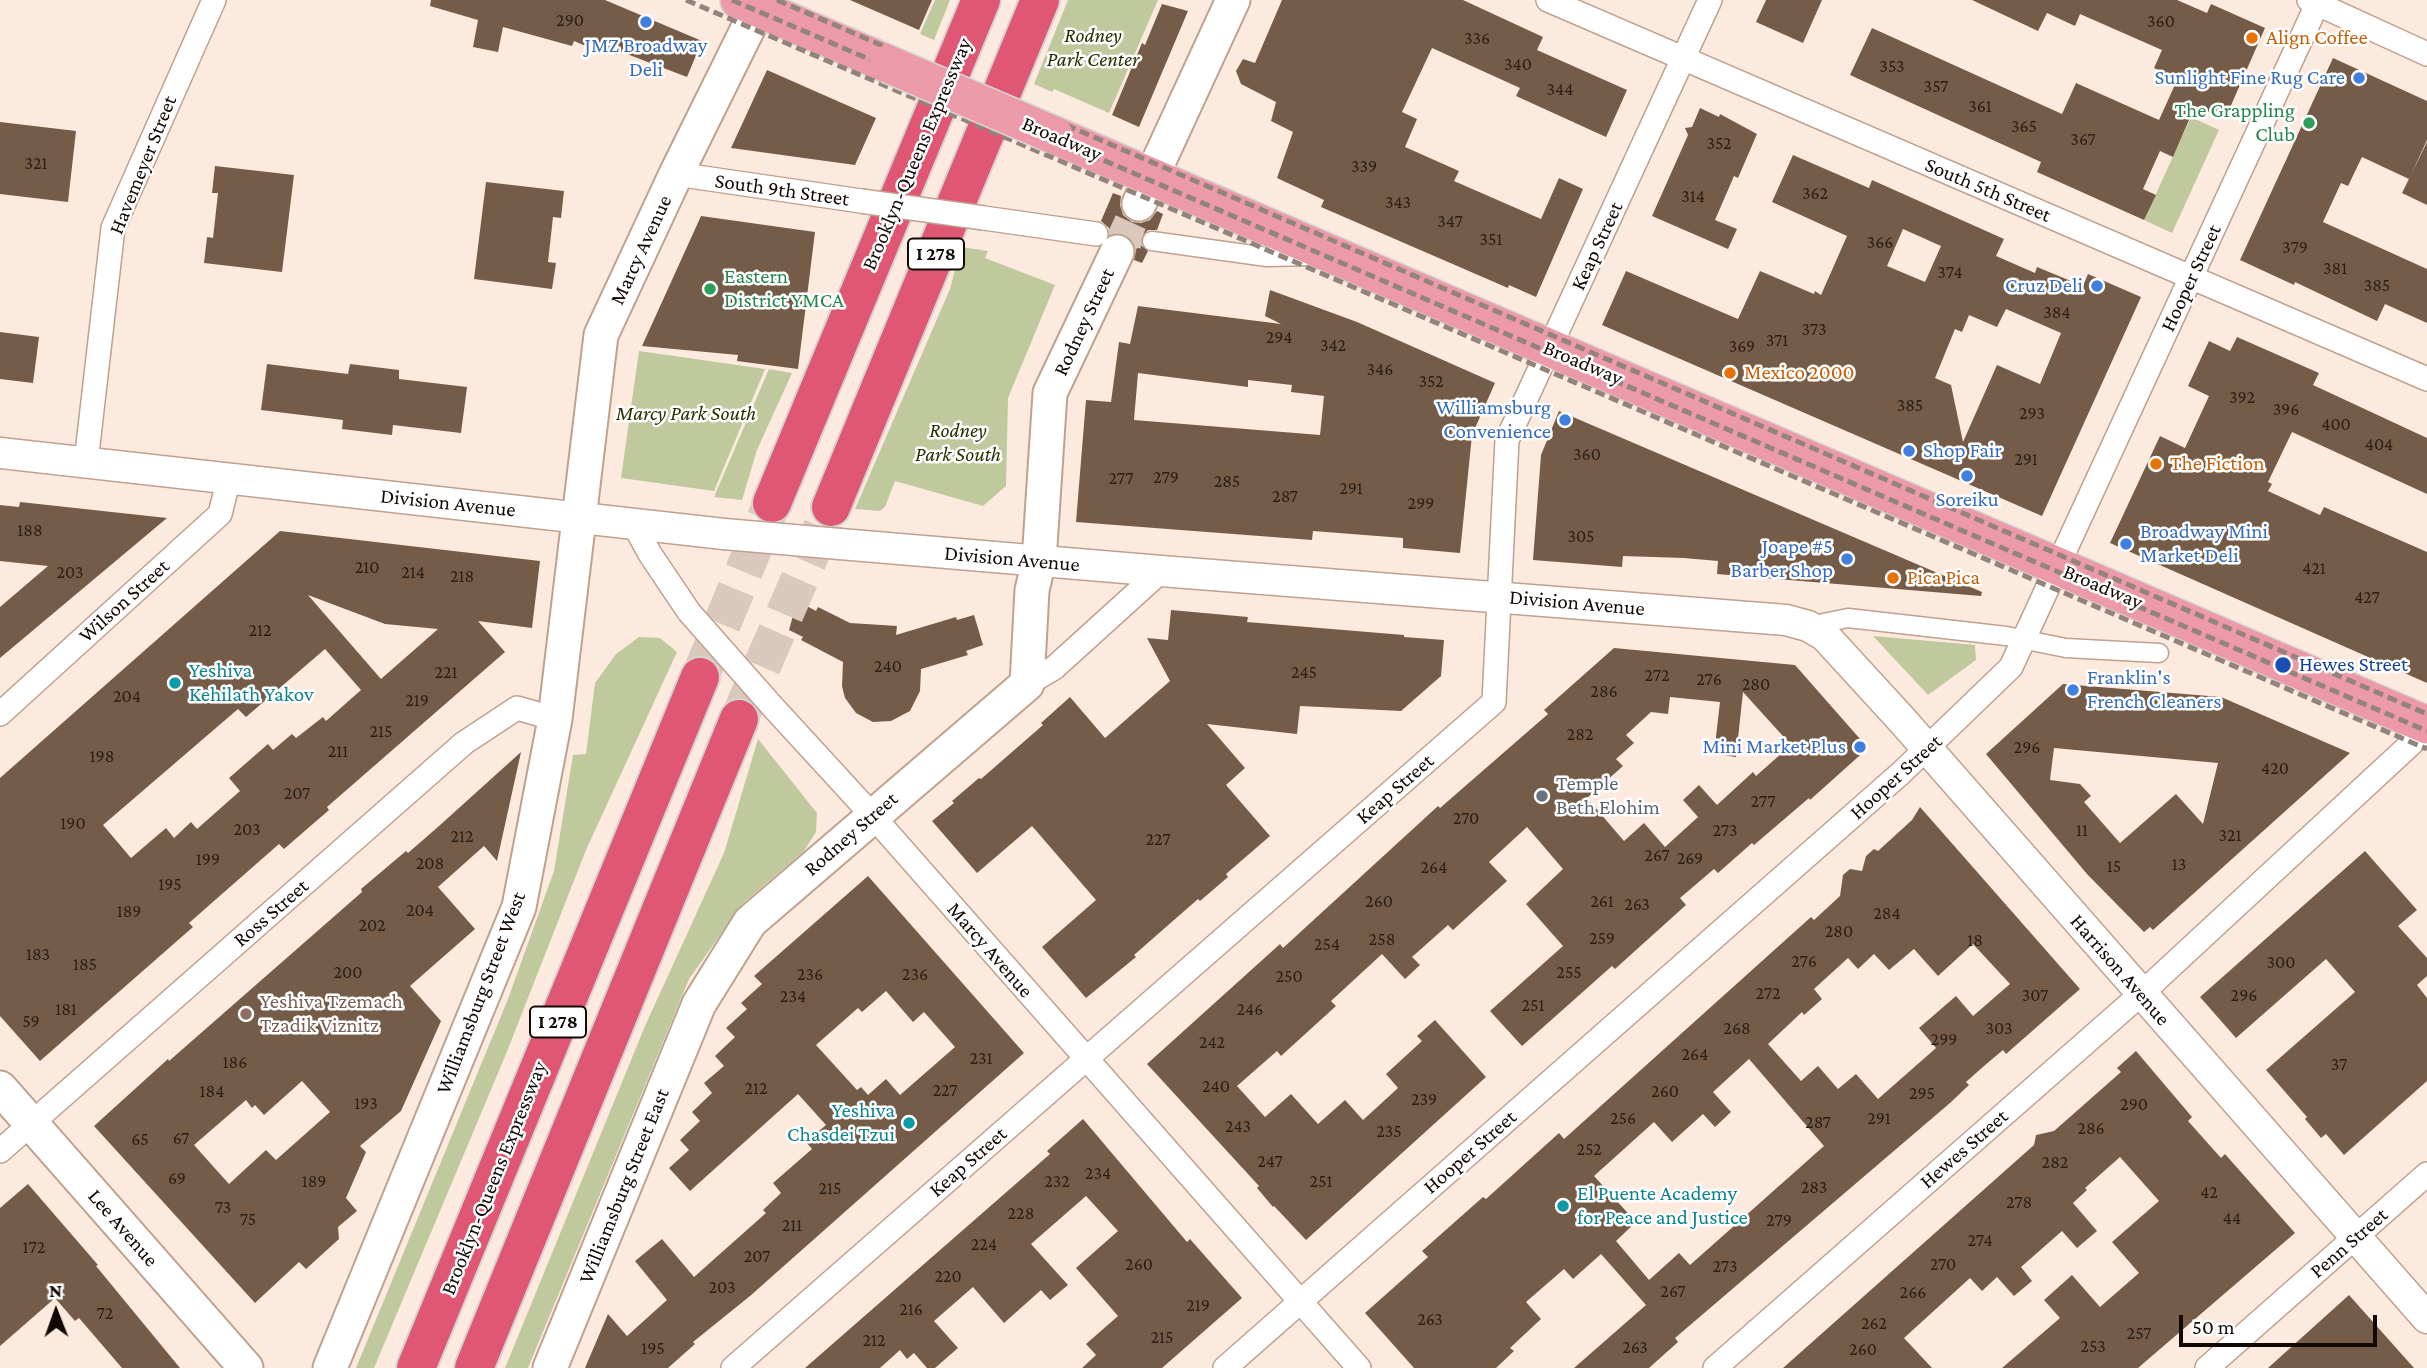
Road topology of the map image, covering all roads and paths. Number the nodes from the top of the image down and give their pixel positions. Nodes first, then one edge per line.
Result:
1 (214, 0) edge
2 (981, 0) edge
3 (1041, 0) edge
4 (1233, 0) edge
5 (1548, 0) edge
6 (1710, 0) edge
7 (2315, 1) edge
8 (753, 3) edge
9 (2427, 54) edge
10 (1684, 58) junction
11 (676, 174) junction
12 (1144, 190) junction
13 (1152, 241) tunnel mouth
14 (1106, 243) joint
15 (1332, 256) junction
16 (2191, 278) junction
17 (1549, 349) junction
18 (2427, 379) edge
19 (0, 453) edge
20 (86, 462) junction
21 (229, 478) junction
22 (772, 503) tunnel mouth
23 (831, 507) tunnel mouth
24 (581, 518) junction
25 (633, 523) junction
26 (1039, 561) junction
27 (2058, 568) junction
28 (1161, 572) junction
29 (1500, 597) junction
30 (1808, 626) junction
31 (2024, 641) junction
32 (2159, 653) dead end
33 (700, 677) tunnel mouth
34 (1027, 684) junction
35 (756, 713) junction
36 (0, 714) edge
37 (555, 719) junction
38 (2427, 727) edge
39 (1927, 750) junction
40 (872, 815) junction
41 (2141, 994) junction
42 (699, 1004) joint
43 (1086, 1059) junction
44 (0, 1088) edge
45 (31, 1123) junction
46 (0, 1151) edge
47 (2427, 1174) edge
48 (2355, 1237) junction
49 (1300, 1302) junction
50 (2427, 1318) edge
51 (245, 1368) edge
52 (330, 1368) edge
53 (416, 1368) edge
54 (474, 1368) edge
55 (550, 1368) edge
56 (733, 1368) edge
57 (1225, 1368) edge
58 (1359, 1368) edge
59 (1716, 1368) edge
60 (2207, 1368) edge

1 - 20 street, Havemeyer Street
2 - 22 highway, Brooklyn-Queens Expressway / I 278
3 - 23 highway, I 278
4 - 12 main road
5 - 10 street, South 5th Street
6 - 10 street, Keap Street
7 - 9 street
7 - 16 street, Hooper Street
8 - 11 main road, Marcy Avenue
8 - 12 main road, Broadway, bridge
10 - 16 street, South 5th Street
10 - 17 street, Keap Street
11 - 14 street, South 9th Street, bridge
11 - 24 main road, Marcy Avenue
12 - 15 main road, Broadway
13 - 15 street
14 - 26 main road, Rodney Street
15 - 17 main road, Broadway
16 - 18 street, South 5th Street
16 - 27 street, Hooper Street
17 - 27 main road, Broadway
17 - 29 street, Keap Street
19 - 20 street, Division Avenue
20 - 21 street, Division Avenue
21 - 24 street, Division Avenue
21 - 36 street, Wilson Street
24 - 25 street, Division Avenue
24 - 37 main road, Williamsburg Street West
25 - 26 street, Division Avenue, bridge
25 - 35 street, Marcy Avenue, bridge
26 - 28 street, Division Avenue
26 - 34 main road, Rodney Street
27 - 31 street, Hooper Street
27 - 38 main road, Broadway
28 - 29 street, Division Avenue
28 - 34 street, Rodney Street
29 - 30 street, Division Avenue
29 - 43 street, Keap Street
30 - 31 street, Division Avenue
30 - 39 street, Harrison Avenue
31 - 32 street
31 - 39 street, Hooper Street
33 - 53 highway, Brooklyn-Queens Expressway / I 278
34 - 40 main road, Rodney Street
35 - 40 street, Marcy Avenue
35 - 54 highway, I 278
37 - 45 street, Ross Street
37 - 52 main road, Williamsburg Street West
38 - 41 street, Hewes Street
39 - 41 street, Harrison Avenue
39 - 49 street, Hooper Street
40 - 42 main road, Rodney Street
40 - 43 street, Marcy Avenue
41 - 48 street, Harrison Avenue
41 - 59 street, Hewes Street
42 - 55 main road, Williamsburg Street East
43 - 49 street, Marcy Avenue
43 - 56 street, Keap Street
44 - 45 main road, Lee Avenue
45 - 46 street, Ross Street
45 - 51 main road, Lee Avenue
47 - 48 street, Penn Street
48 - 50 street, Harrison Avenue
48 - 60 street, Penn Street
49 - 57 street, Hooper Street
49 - 58 street, Marcy Avenue

